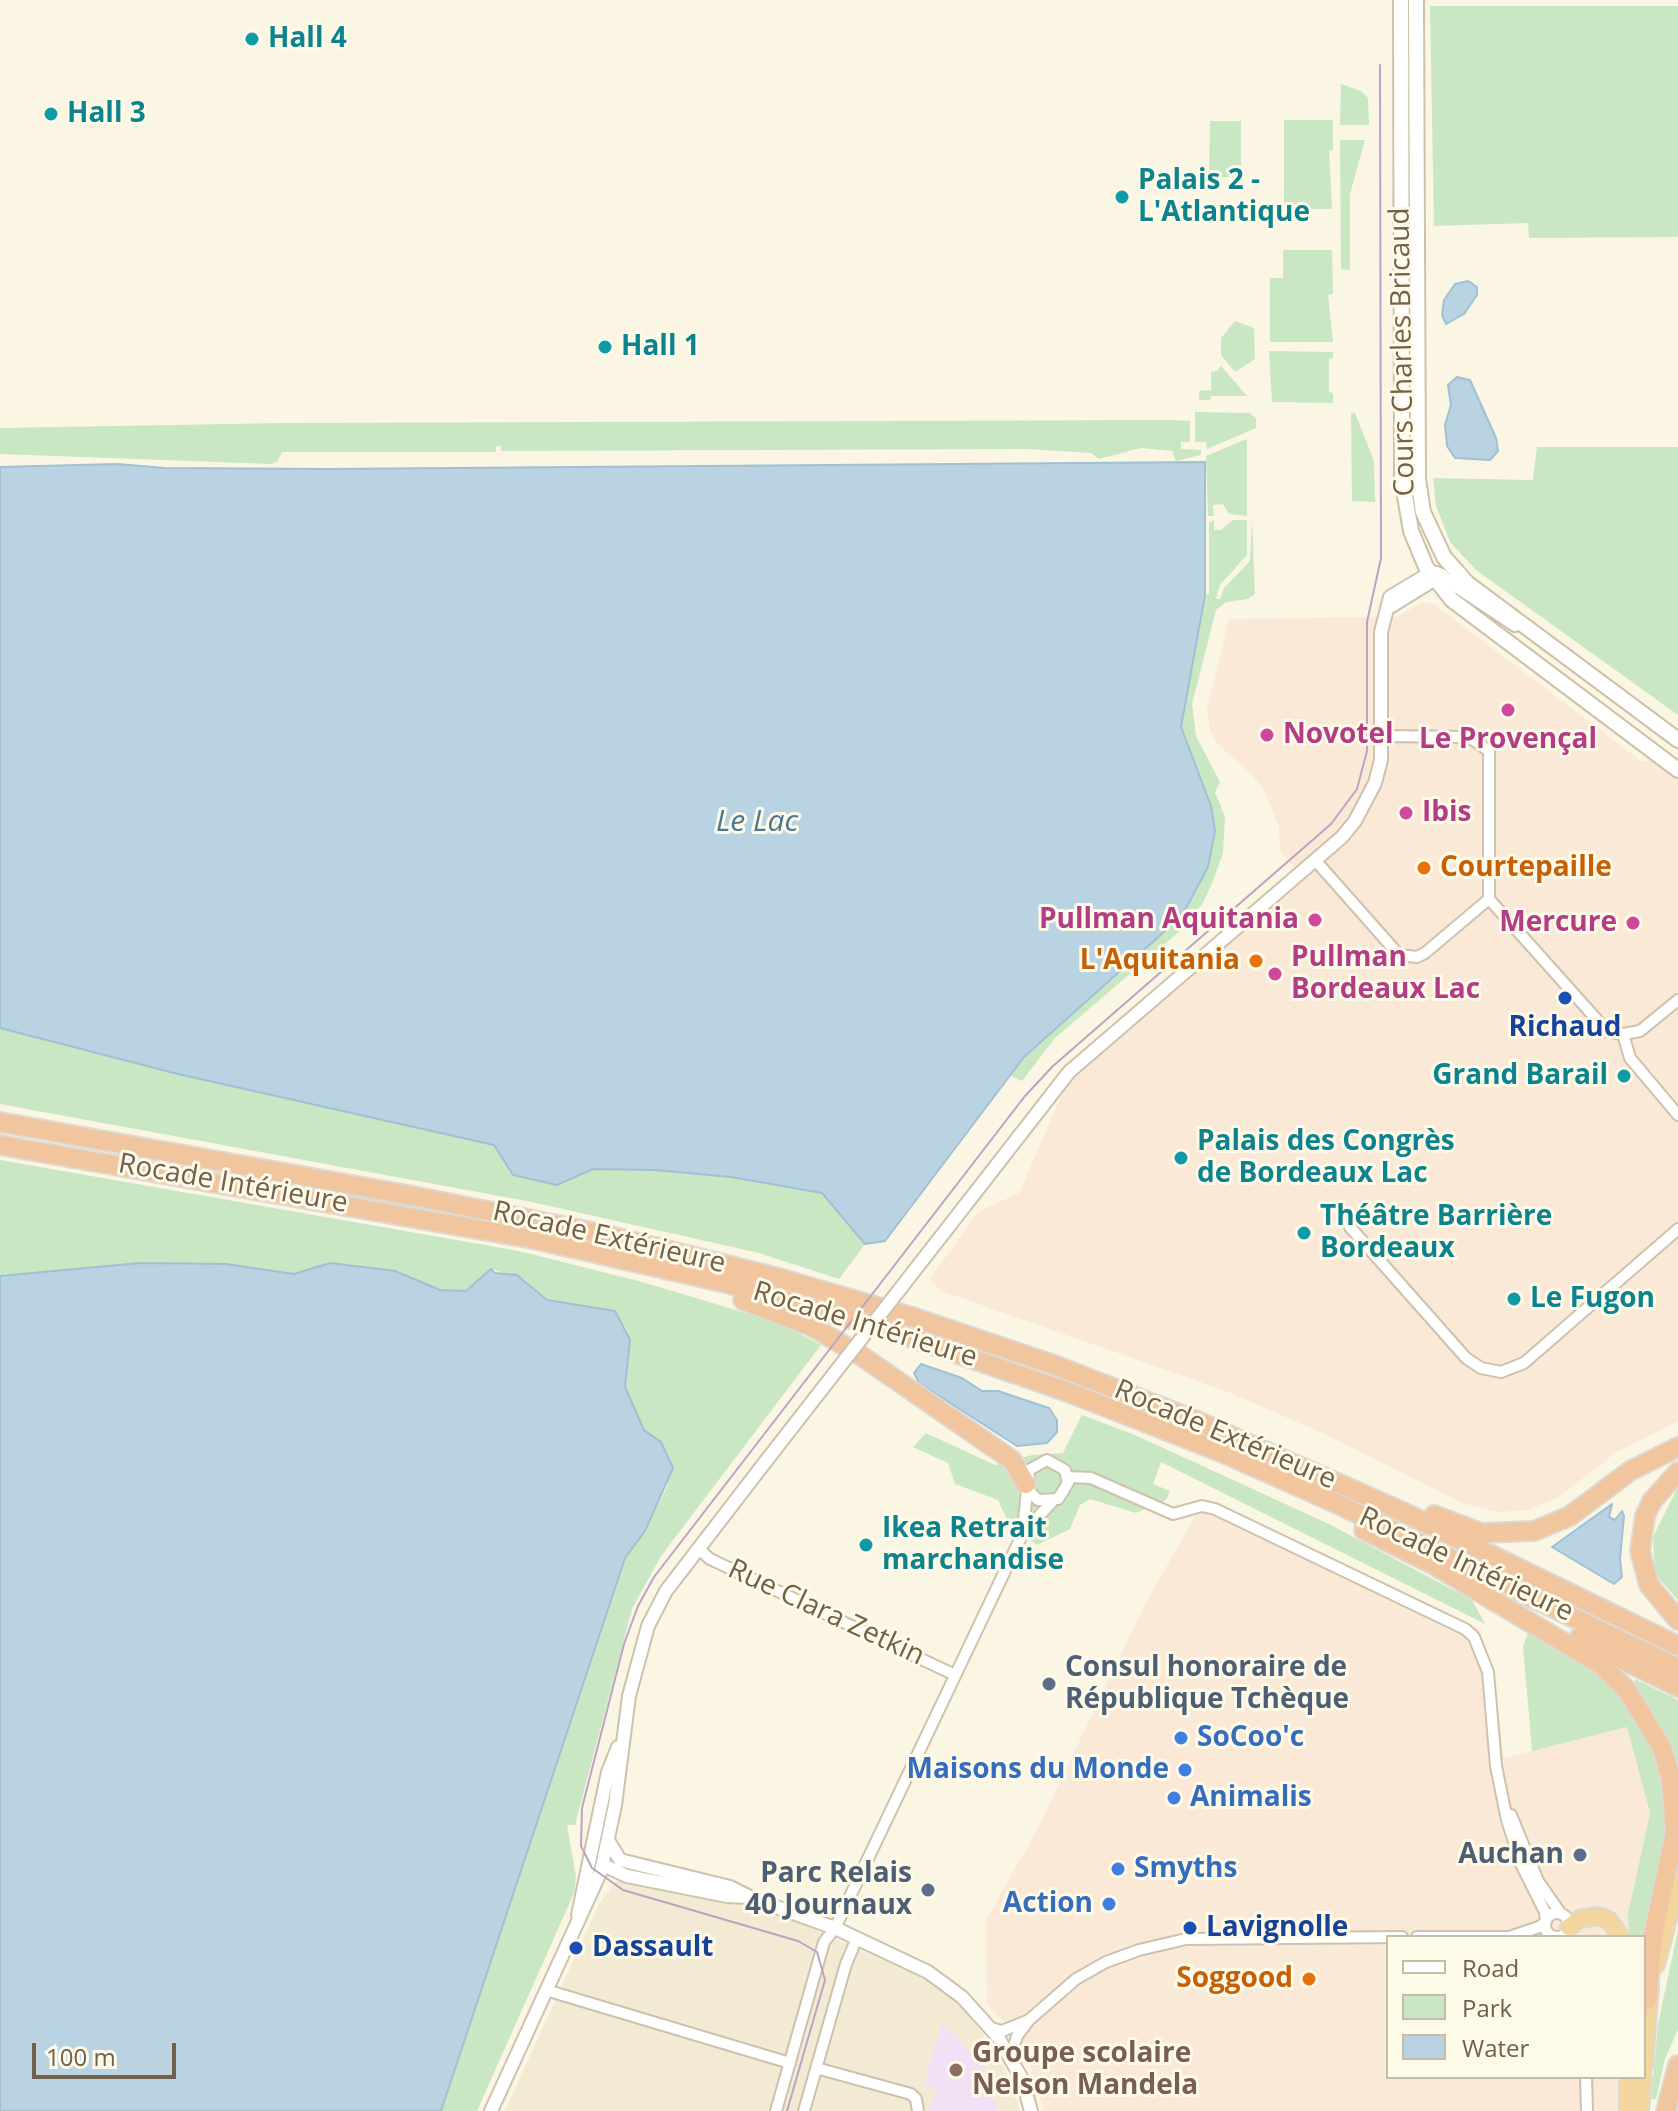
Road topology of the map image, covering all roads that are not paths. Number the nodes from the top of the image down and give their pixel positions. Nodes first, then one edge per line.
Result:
1 (1401, 0) edge
2 (1416, 0) edge
3 (1440, 574) junction
4 (1381, 736) junction
5 (1678, 740) edge
6 (1678, 770) edge
7 (1315, 860) junction
8 (1489, 899) junction
9 (1678, 1000) edge
10 (1623, 1034) junction
11 (1678, 1115) edge
12 (0, 1122) edge
13 (0, 1148) edge
14 (1350, 1227) dead end
15 (1678, 1229) edge
16 (533, 1239) junction
17 (1230, 1435) junction
18 (1678, 1447) edge
19 (1221, 1452) junction
20 (1678, 1472) edge
21 (1068, 1477) junction
22 (1027, 1487) junction
23 (1052, 1502) junction
24 (1023, 1533) junction
25 (699, 1549) junction
26 (1439, 1568) junction
27 (1678, 1620) edge
28 (1678, 1646) edge
29 (1678, 1668) edge
30 (955, 1675) junction
31 (1678, 1687) edge
32 (621, 1741) junction
33 (1505, 1802) junction
34 (608, 1840) junction
35 (603, 1865) junction
36 (587, 1872) junction
37 (684, 1876) junction
38 (1678, 1882) edge
39 (749, 1897) junction
40 (578, 1922) junction
41 (1546, 1922) junction
42 (835, 1928) junction
43 (1566, 1928) edge
44 (1518, 1935) edge
45 (1552, 1935) edge
46 (1620, 1935) edge
47 (1386, 1937) edge
48 (857, 1938) junction
49 (549, 1991) junction
50 (1647, 2000) junction
51 (1029, 2020) junction
52 (1646, 2022) edge
53 (991, 2028) junction
54 (1011, 2056) junction
55 (790, 2063) junction
56 (1678, 2065) edge
57 (816, 2068) junction
58 (1586, 2079) edge
59 (1628, 2079) edge
60 (1643, 2079) edge
61 (491, 2111) edge
62 (776, 2111) edge
63 (804, 2111) edge
64 (918, 2111) edge
65 (1031, 2111) edge
66 (1587, 2111) edge
67 (1628, 2111) edge
68 (1640, 2111) edge
69 (1666, 2111) edge

1 - 3 main road, Cours Charles Bricaud
2 - 3 main road, Cours Charles Bricaud
3 - 4 street
3 - 5 main road, Cours Charles Bricaud
3 - 6 main road, Cours Charles Bricaud
4 - 7 street
4 - 8 street
7 - 8 street
7 - 25 street, bridge
8 - 10 street
9 - 10 street
10 - 11 street
12 - 17 highway, Rocade Extérieure
13 - 16 highway, Rocade Intérieure
14 - 15 street
16 - 19 highway, Rocade Intérieure
16 - 22 highway
17 - 18 highway
17 - 28 highway, Rocade Extérieure
19 - 26 highway
19 - 29 highway, Rocade Intérieure
20 - 27 highway
21 - 22 street
21 - 23 street
21 - 33 street
22 - 23 street
22 - 24 street
23 - 24 street
24 - 30 street
25 - 30 street, Rue Clara Zetkin
25 - 32 street
26 - 31 highway
26 - 50 highway
30 - 42 street
32 - 34 street
32 - 35 street
32 - 36 street
33 - 41 street
33 - 43 street
34 - 35 street
34 - 37 street
35 - 36 street
35 - 37 street
35 - 39 street
35 - 40 street
36 - 40 street
37 - 39 street
38 - 50 highway
39 - 42 street
40 - 49 street
41 - 43 street
41 - 44 street
41 - 45 street
42 - 48 street
42 - 55 street
43 - 46 highway
47 - 51 street
48 - 53 street
48 - 57 street
49 - 55 street
49 - 61 street
50 - 52 highway
51 - 53 street
51 - 54 street
53 - 54 street
54 - 65 street
55 - 62 street
56 - 69 highway
57 - 63 street
57 - 64 street
58 - 66 street
59 - 67 highway
60 - 68 highway

